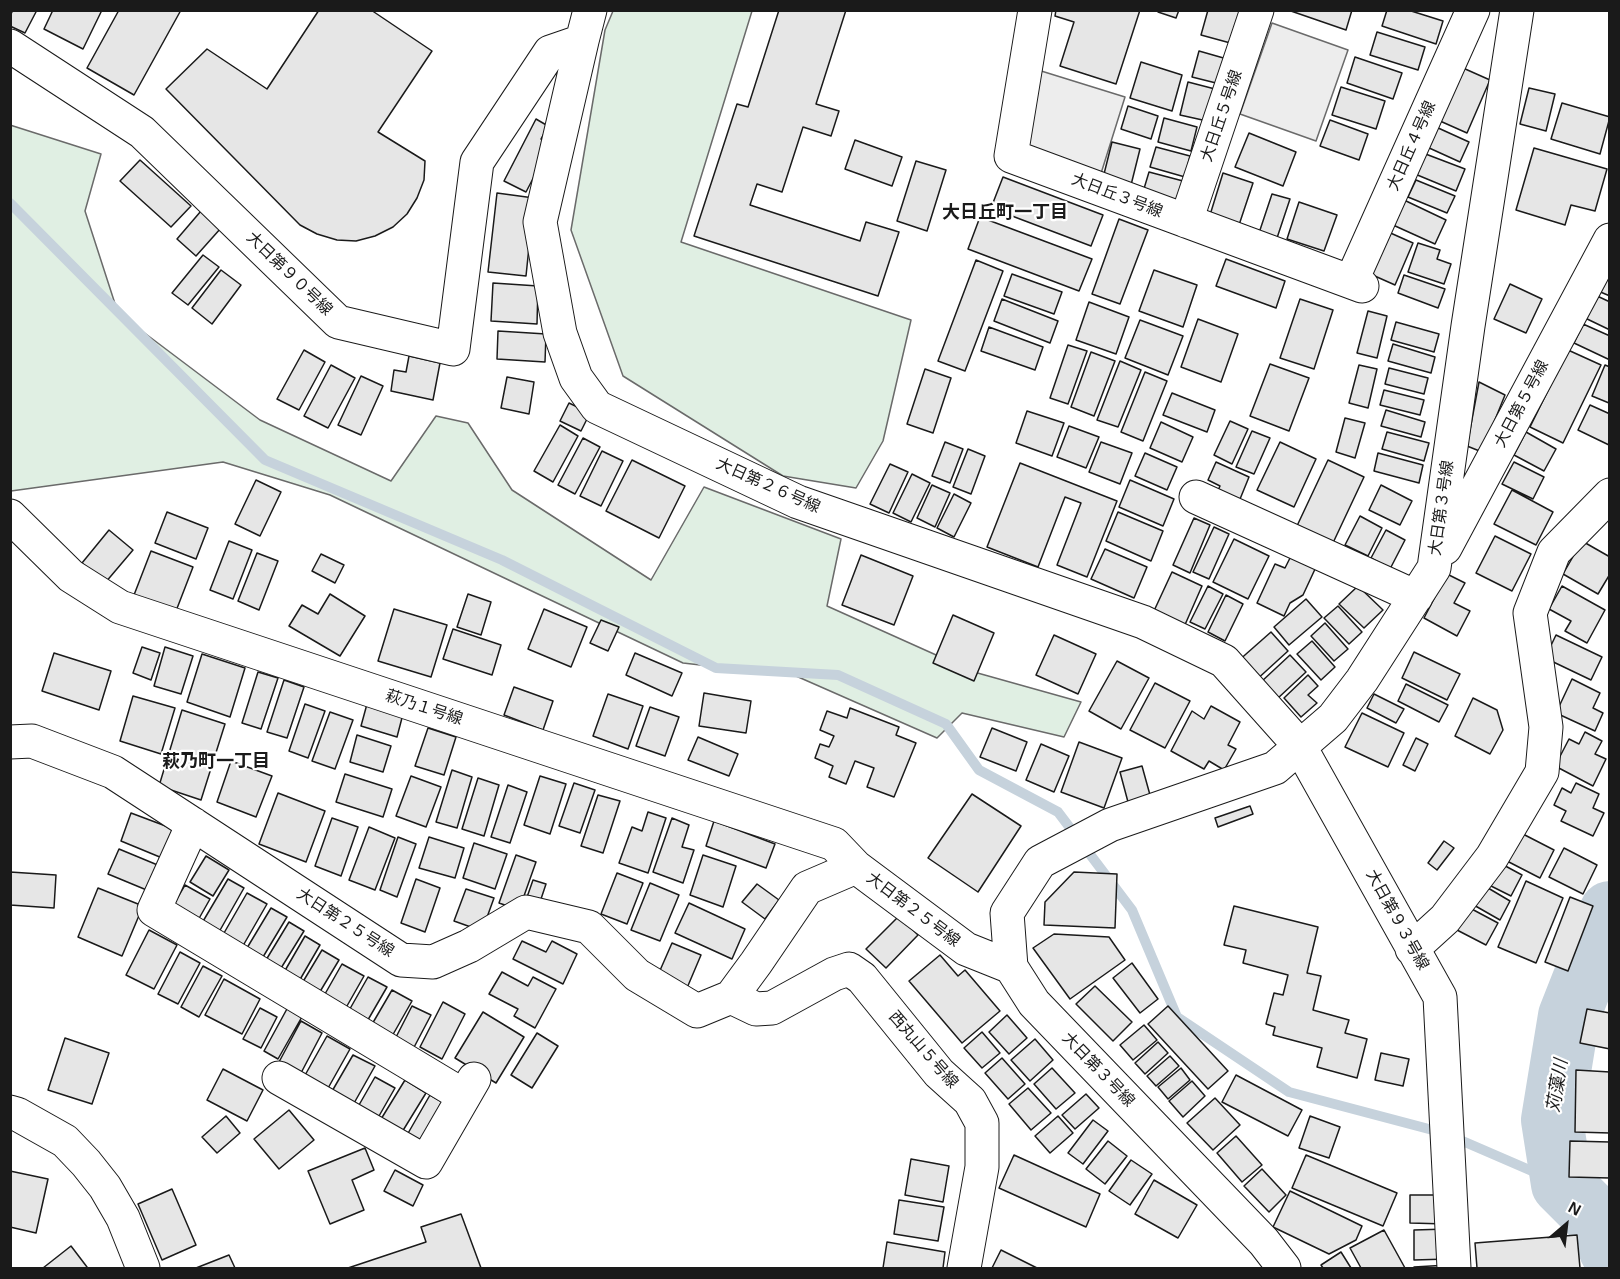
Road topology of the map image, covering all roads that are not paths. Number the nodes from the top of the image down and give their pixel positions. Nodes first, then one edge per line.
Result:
1 (1035, 10) edge
2 (1257, 10) edge
3 (1473, 10) edge
4 (1517, 10) edge
5 (586, 26) edge
6 (10, 46) edge
7 (1186, 221) junction
8 (1610, 240) edge
9 (1357, 284) joint
10 (1610, 495) edge
11 (1196, 496) dead end
12 (10, 516) edge
13 (1434, 568) junction
14 (1416, 597) junction
15 (10, 742) edge
16 (1299, 746) junction
17 (193, 824) junction
18 (856, 867) junction
19 (1413, 949) junction
20 (1011, 967) junction
21 (731, 997) junction
22 (279, 1078) dead end
23 (10, 1112) edge
24 (143, 1269) edge
25 (964, 1269) edge
26 (1284, 1269) edge
27 (1454, 1269) edge

1 - 7 street, 大日丘３号線
2 - 7 street, 大日丘５号線
3 - 9 street, 大日丘４号線
4 - 13 street, 大日第３号線
5 - 6 street, 大日第９０号線
5 - 16 street, 大日第２６号線
7 - 9 street, 大日丘３号線
8 - 13 street, 大日第５号線
10 - 19 street
11 - 14 street
12 - 18 street, 萩乃１号線
13 - 14 street, 大日第３号線
14 - 16 street, 大日第３号線
15 - 17 street, 大日第２５号線
16 - 19 street, 大日第９３号線
16 - 20 street, 大日第３号線
17 - 21 street, 大日第２５号線
17 - 22 street
18 - 20 street, 大日第２５号線
18 - 21 street, 大日第２５号線
19 - 27 street, 大日第９３号線
20 - 26 street, 大日第３号線
21 - 25 street, 西丸山５号線
23 - 24 street

